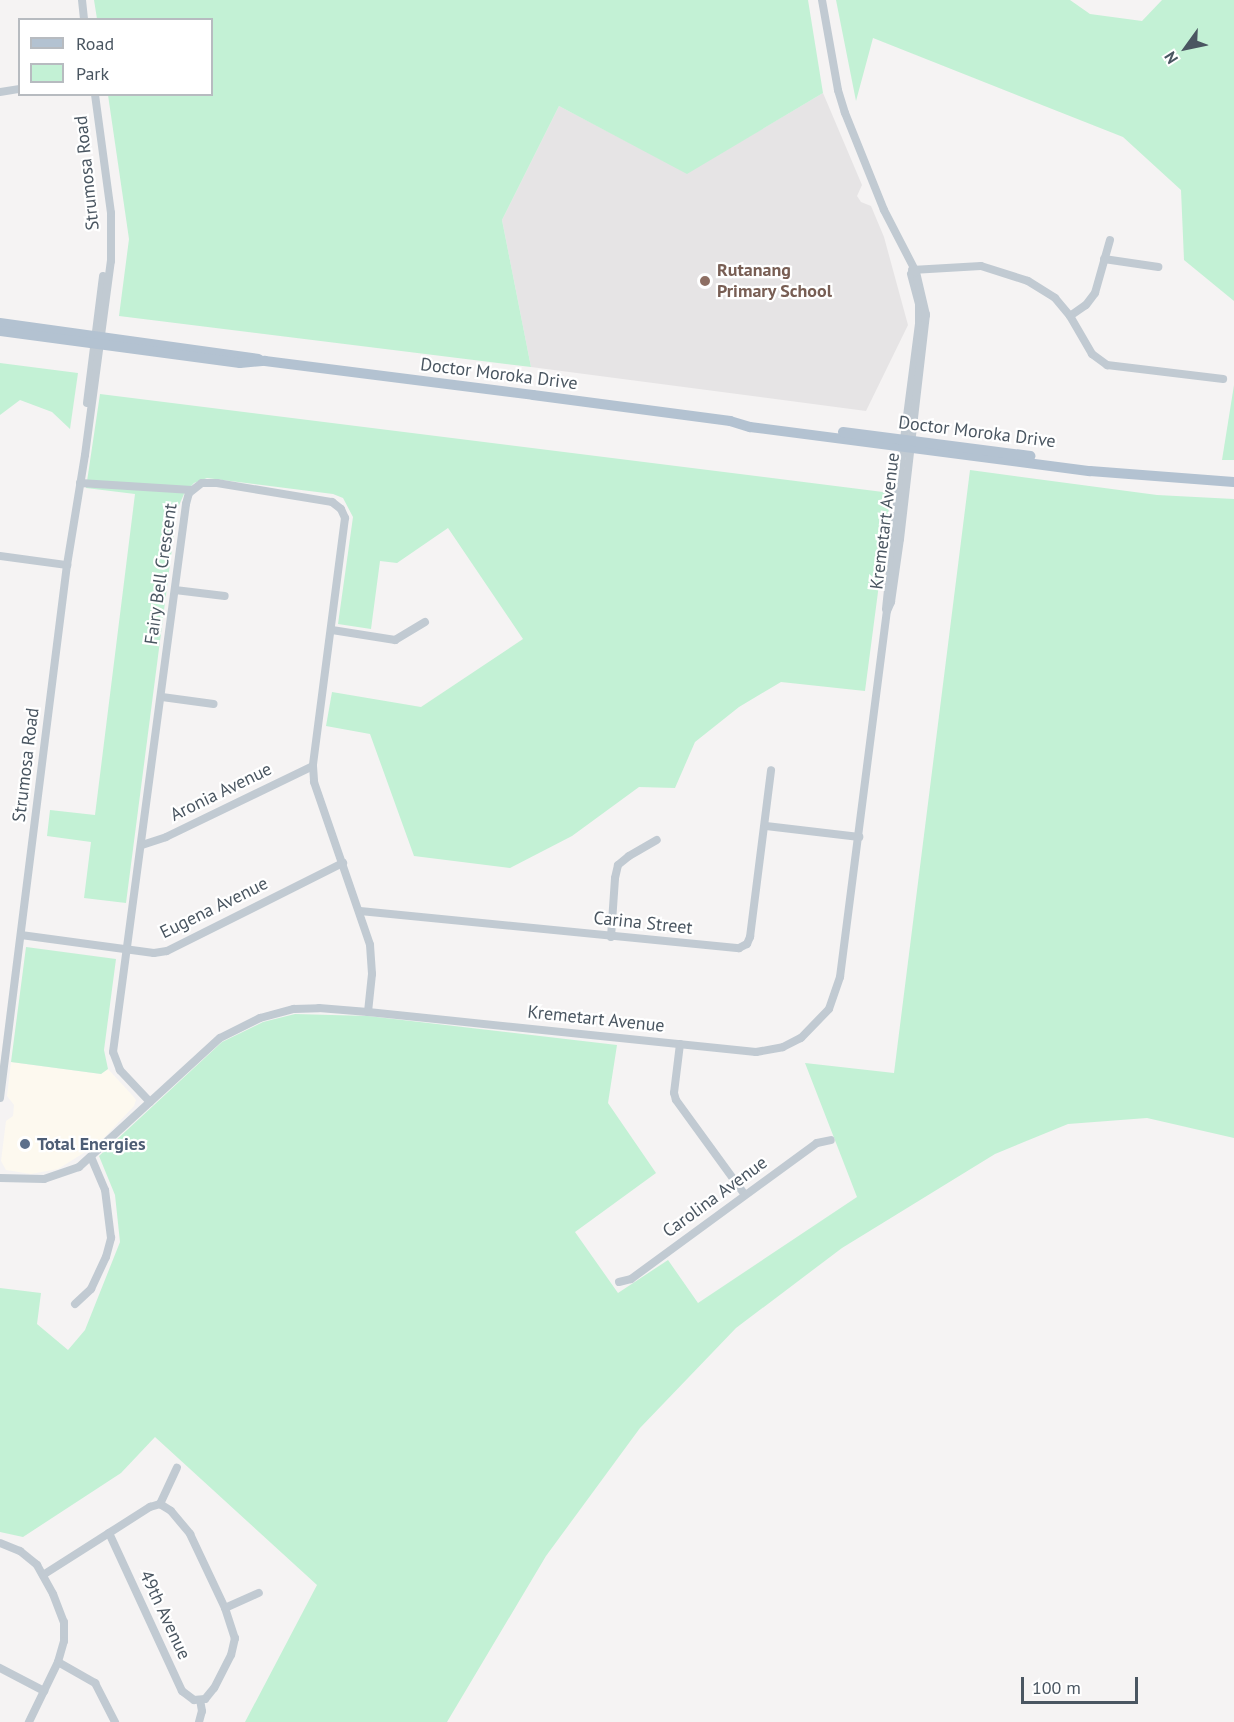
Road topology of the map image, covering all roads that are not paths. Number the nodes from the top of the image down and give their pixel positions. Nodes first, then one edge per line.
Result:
1 (82, 0) edge
2 (822, 0) edge
3 (84, 18) edge
4 (18, 89) edge
5 (0, 92) edge
6 (95, 96) edge
7 (1110, 240) dead end
8 (1104, 259) junction
9 (1158, 267) dead end
10 (912, 270) junction
11 (1070, 316) junction
12 (0, 323) edge
13 (0, 331) edge
14 (98, 339) junction
15 (1223, 379) dead end
16 (907, 444) junction
17 (1234, 482) edge
18 (80, 483) junction
19 (192, 490) junction
20 (0, 556) edge
21 (67, 565) junction
22 (175, 590) junction
23 (225, 596) dead end
24 (425, 621) dead end
25 (332, 630) junction
26 (162, 697) junction
27 (214, 704) dead end
28 (313, 766) junction
29 (771, 770) dead end
30 (766, 826) junction
31 (859, 837) junction
32 (657, 840) dead end
33 (142, 845) junction
34 (343, 863) junction
35 (360, 911) junction
36 (21, 935) junction
37 (611, 937) junction
38 (129, 950) junction
39 (368, 1012) junction
40 (680, 1044) junction
41 (0, 1098) edge
42 (150, 1102) junction
43 (831, 1140) dead end
44 (91, 1157) junction
45 (0, 1178) edge
46 (745, 1195) junction
47 (619, 1282) dead end
48 (75, 1304) dead end
49 (177, 1468) dead end
50 (160, 1504) junction
51 (109, 1533) junction
52 (0, 1544) edge
53 (43, 1575) junction
54 (259, 1593) dead end
55 (225, 1608) junction
56 (58, 1662) junction
57 (0, 1668) edge
58 (44, 1691) junction
59 (200, 1700) junction
60 (29, 1722) edge
61 (115, 1722) edge
62 (199, 1722) edge

1 - 3 street
2 - 10 street, Kremetart Avenue
4 - 5 street
6 - 14 street, Strumosa Road
7 - 8 street
8 - 9 street
8 - 11 street
10 - 11 street
10 - 16 street, Kremetart Avenue
11 - 15 street
12 - 14 main road, Doctor Moroka Drive
13 - 14 main road, Doctor Moroka Drive
14 - 16 main road, Doctor Moroka Drive
14 - 18 street, Strumosa Road
16 - 17 main road, Doctor Moroka Drive
16 - 31 street, Kremetart Avenue
18 - 19 street
18 - 21 street, Strumosa Road
19 - 22 street, Fairy Bell Crescent
19 - 25 street, Fairy Bell Crescent
20 - 21 street
21 - 36 street, Strumosa Road
22 - 23 street
22 - 26 street, Fairy Bell Crescent
24 - 25 street
25 - 28 street, Fairy Bell Crescent
26 - 27 street
26 - 33 street, Fairy Bell Crescent
28 - 33 street, Aronia Avenue
28 - 34 street, Fairy Bell Crescent
29 - 30 street, Carina Street
30 - 31 street
30 - 37 street, Carina Street
31 - 40 street, Kremetart Avenue
32 - 37 street
33 - 38 street, Fairy Bell Crescent
34 - 35 street, Fairy Bell Crescent
34 - 38 street, Eugena Avenue
35 - 37 street, Carina Street
35 - 39 street, Fairy Bell Crescent
36 - 38 street, Eugena Avenue
36 - 41 street, Strumosa Road
38 - 42 street, Fairy Bell Crescent
39 - 40 street, Kremetart Avenue
39 - 42 street, Kremetart Avenue
40 - 46 street
42 - 44 street, Kremetart Avenue
43 - 46 street, Carolina Avenue
44 - 45 street, Kremetart Avenue
44 - 48 street
46 - 47 street, Carolina Avenue
49 - 50 street
50 - 51 street
50 - 55 street
51 - 53 street
51 - 59 street, 49th Avenue
52 - 53 street
53 - 56 street
54 - 55 street
55 - 59 street
56 - 58 street
56 - 61 street
57 - 58 street
58 - 60 street
59 - 62 street

